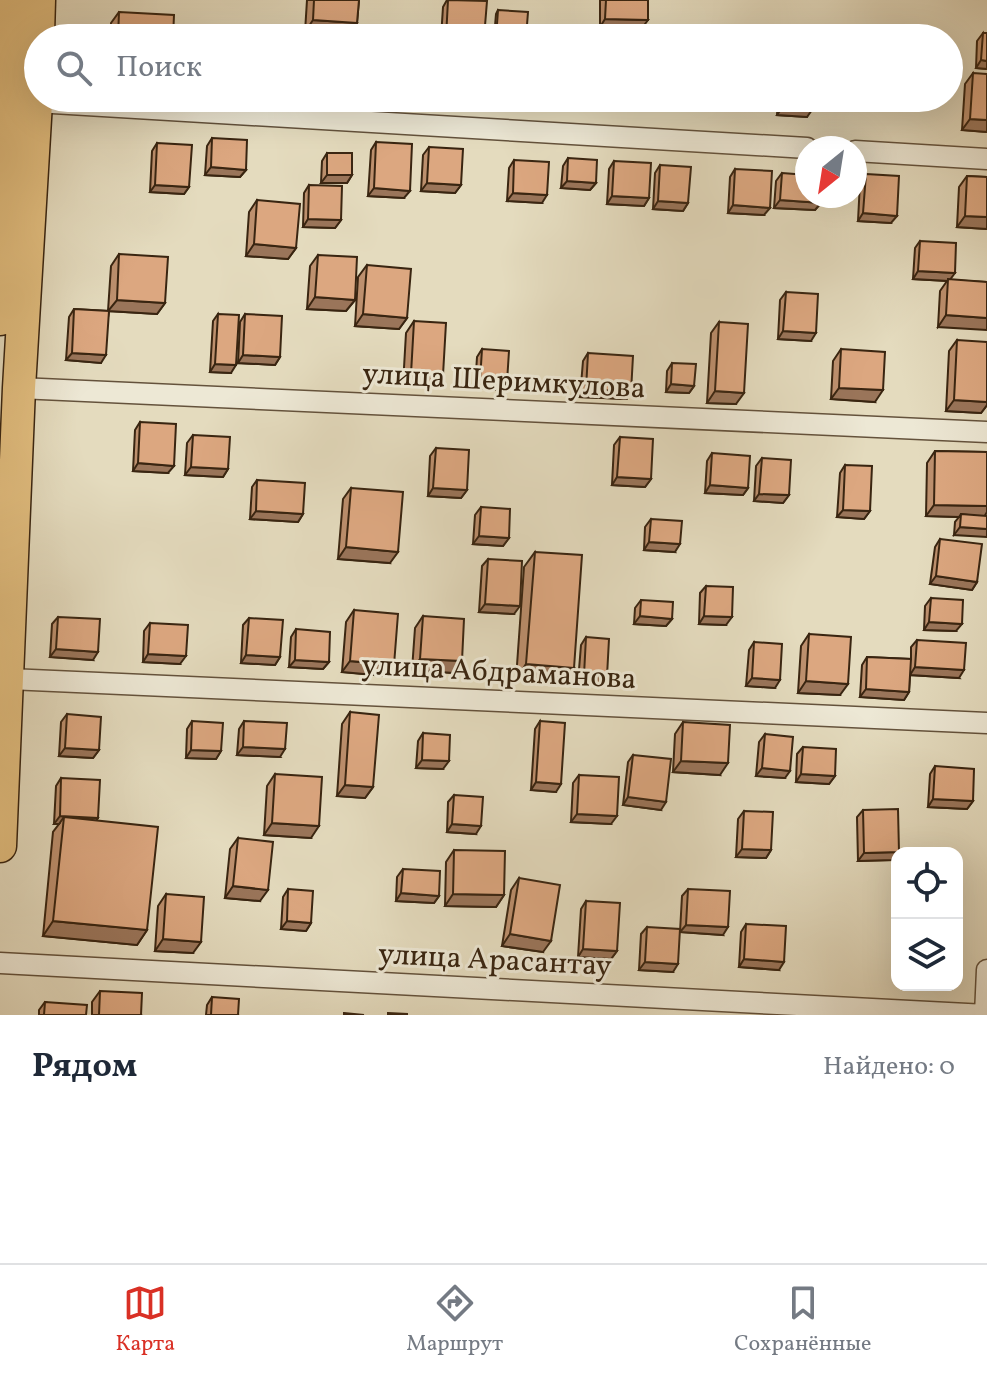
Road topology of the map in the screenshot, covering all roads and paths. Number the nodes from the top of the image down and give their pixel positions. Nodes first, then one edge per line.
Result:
1 (16, 0) edge
2 (39, 0) edge
3 (34, 24) edge
4 (24, 69) edge
5 (17, 101) edge
6 (202, 112) edge
7 (795, 147) edge
8 (867, 152) edge
9 (987, 159) edge
10 (0, 319) edge
11 (19, 388) junction
12 (987, 432) edge
13 (9, 679) junction
14 (987, 723) edge
15 (0, 846) edge
16 (0, 963) edge
17 (987, 970) edge
18 (986, 1015) edge

1 - 5 main road
2 - 3 main road
4 - 5 main road
5 - 10 main road
5 - 11 main road
6 - 7 street
8 - 9 street
11 - 12 street, улица Шеримкулова
11 - 13 main road
13 - 14 street, улица Абдраманова
13 - 15 main road
16 - 18 street, улица Арасантау
17 - 18 street

